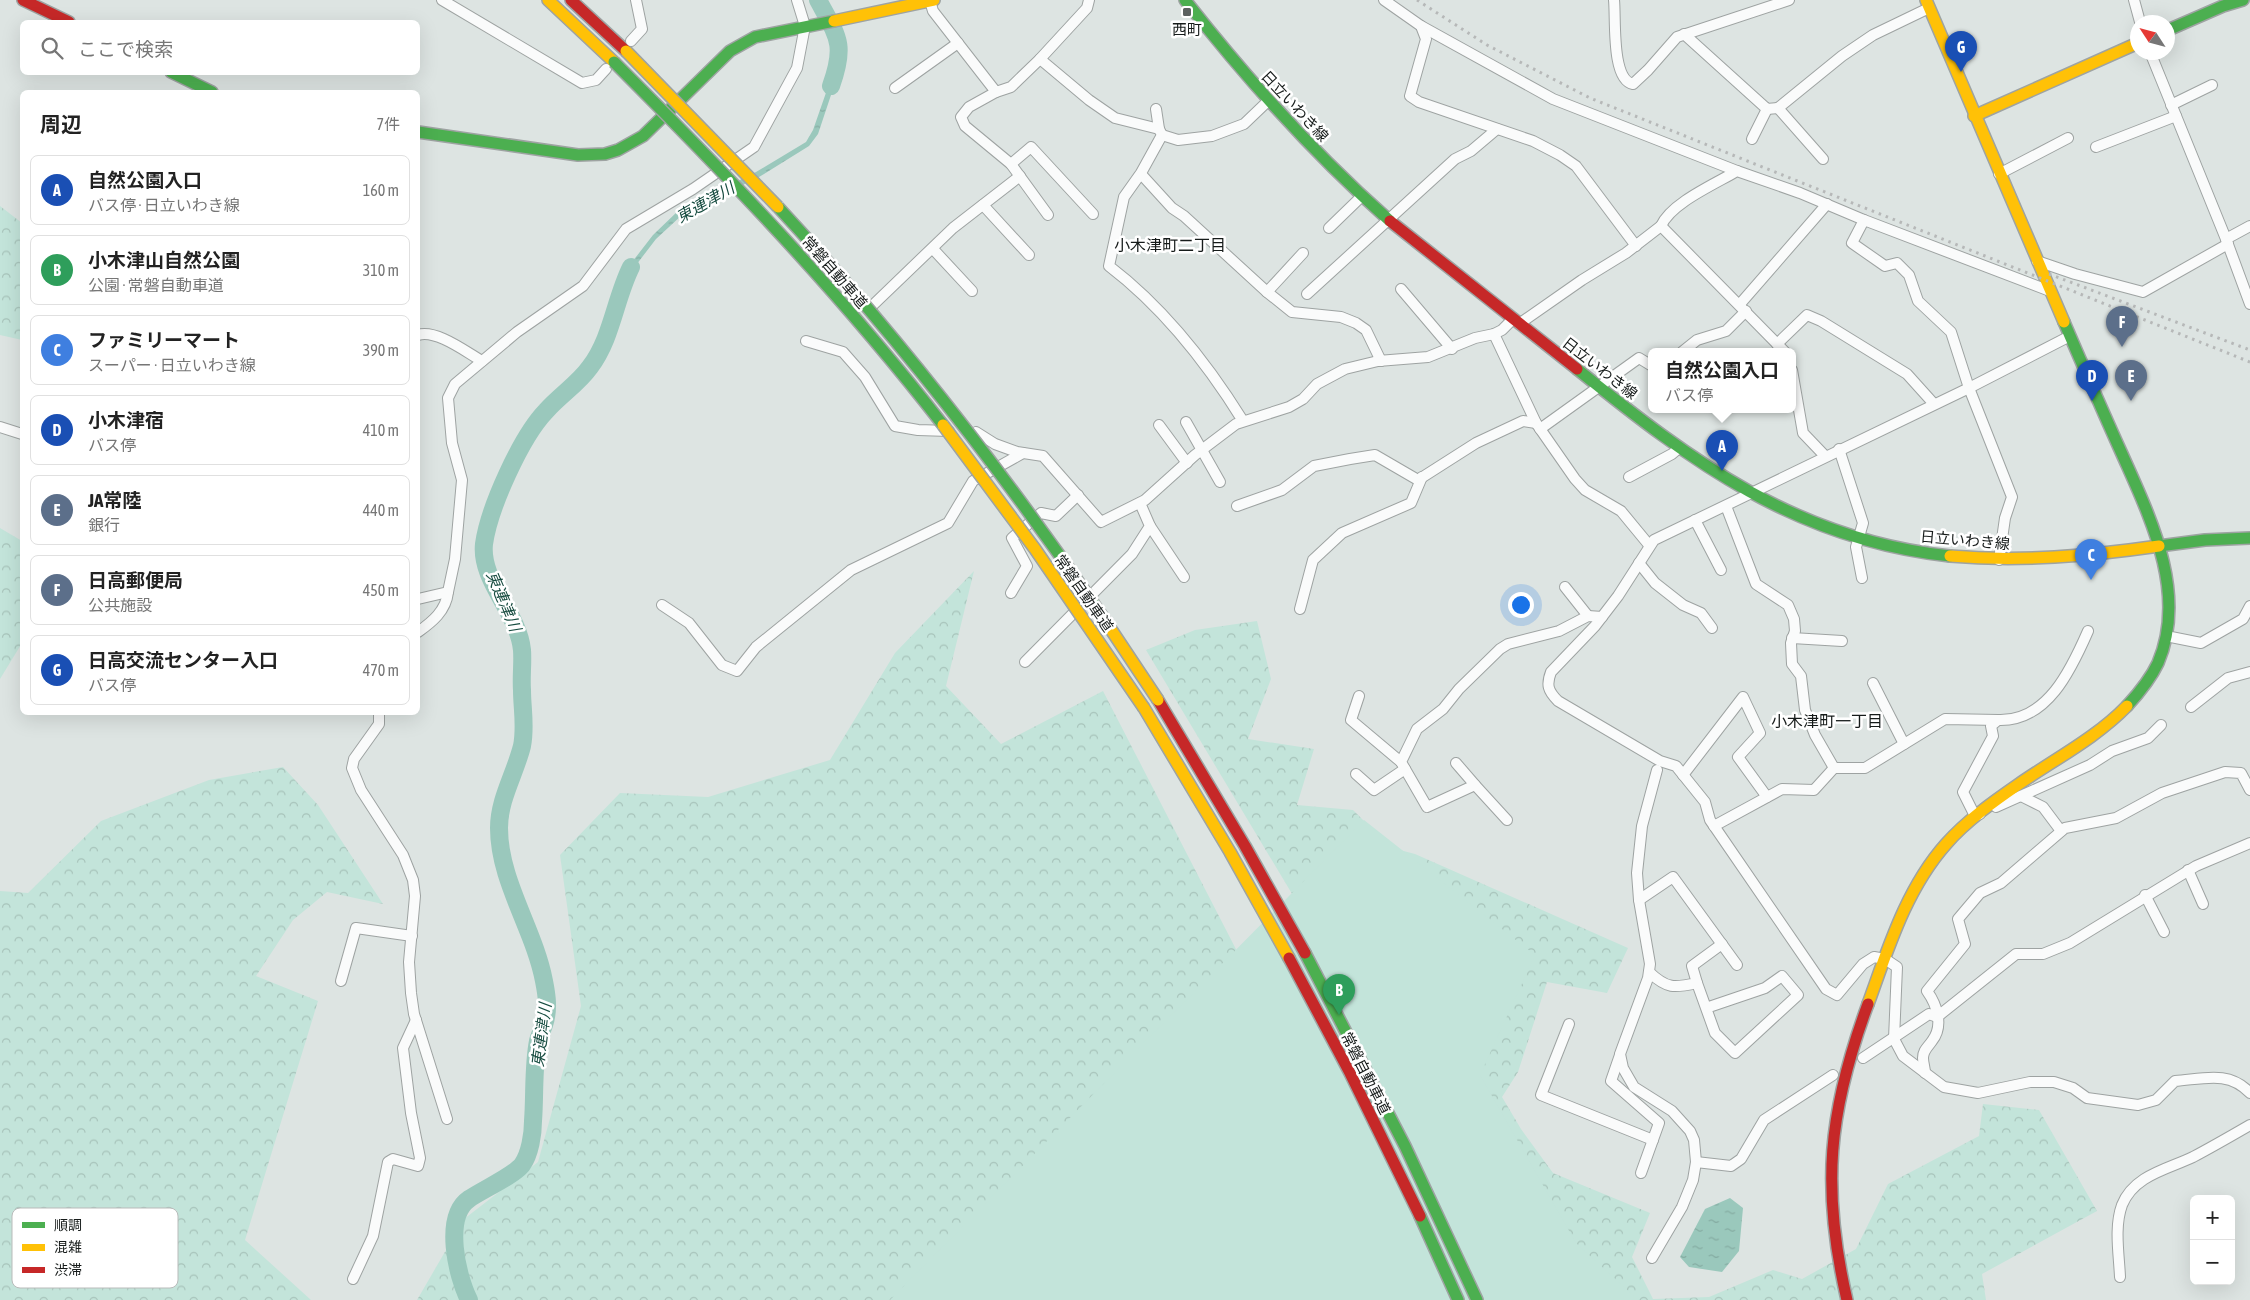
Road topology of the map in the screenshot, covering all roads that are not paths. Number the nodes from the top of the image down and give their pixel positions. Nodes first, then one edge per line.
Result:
1 (22, 0) edge
2 (442, 0) edge
3 (548, 0) edge
4 (571, 0) edge
5 (636, 0) edge
6 (797, 0) edge
7 (932, 0) edge
8 (1089, 0) edge
9 (1186, 0) edge
10 (1384, 0) edge
11 (1614, 0) edge
12 (1789, 0) edge
13 (2134, 0) edge
14 (2243, 0) edge
15 (1928, 4) edge
16 (2138, 15) edge
17 (64, 20) edge
18 (809, 25) junction
19 (1420, 26) junction
20 (2175, 27) edge
21 (1684, 34) junction
22 (958, 43) junction
23 (628, 46) junction
24 (2130, 47) edge
25 (1040, 59) junction
26 (2153, 60) edge
27 (610, 65) junction
28 (177, 75) edge
29 (2212, 85) dead end
30 (895, 88) dead end
31 (208, 90) edge
32 (996, 92) junction
33 (1268, 100) junction
34 (2172, 105) junction
35 (1778, 108) junction
36 (1156, 109) dead end
37 (1767, 109) junction
38 (1974, 116) junction
39 (2176, 116) junction
40 (1497, 129) junction
41 (420, 132) edge
42 (1161, 132) junction
43 (2068, 138) dead end
44 (1752, 139) dead end
45 (2096, 147) dead end
46 (1823, 159) dead end
47 (1010, 164) junction
48 (1736, 170) junction
49 (1140, 174) junction
50 (2000, 174) junction
51 (1020, 176) junction
52 (1362, 196) junction
53 (1826, 204) junction
54 (983, 205) junction
55 (1093, 214) dead end
56 (1048, 215) dead end
57 (1389, 220) junction
58 (1864, 220) junction
59 (1661, 226) junction
60 (2250, 226) edge
61 (1329, 228) dead end
62 (2227, 242) junction
63 (1636, 246) junction
64 (933, 249) junction
65 (1303, 253) dead end
66 (1029, 255) dead end
67 (2037, 261) junction
68 (1401, 289) dead end
69 (2050, 291) junction
70 (972, 292) dead end
71 (1267, 292) junction
72 (1307, 294) dead end
73 (2250, 304) edge
74 (873, 305) dead end
75 (1743, 308) junction
76 (1516, 321) junction
77 (420, 334) edge
78 (1494, 334) junction
79 (2070, 336) junction
80 (806, 341) dead end
81 (1777, 344) junction
82 (1687, 348) edge
83 (1781, 348) edge
84 (1452, 349) junction
85 (482, 361) junction
86 (1381, 361) junction
87 (1648, 364) edge
88 (1601, 387) junction
89 (1969, 388) junction
90 (1796, 395) edge
91 (1934, 404) junction
92 (1243, 421) junction
93 (1186, 422) dead end
94 (1159, 425) dead end
95 (1538, 426) junction
96 (0, 427) edge
97 (20, 433) edge
98 (1679, 448) junction
99 (1839, 449) junction
100 (1201, 451) junction
101 (1023, 453) junction
102 (1825, 456) junction
103 (1187, 463) junction
104 (1422, 477) junction
105 (1629, 477) dead end
106 (1220, 482) dead end
107 (1750, 494) junction
108 (1078, 495) junction
109 (1140, 502) junction
110 (1237, 506) dead end
111 (1726, 506) junction
112 (1695, 520) junction
113 (1150, 526) junction
114 (1858, 537) junction
115 (2250, 538) edge
116 (1650, 545) junction
117 (2160, 546) junction
118 (1999, 560) junction
119 (1639, 563) junction
120 (1722, 570) dead end
121 (1184, 577) dead end
122 (1862, 578) dead end
123 (1564, 587) dead end
124 (448, 592) junction
125 (1010, 593) dead end
126 (420, 599) edge
127 (662, 605) dead end
128 (2250, 606) edge
129 (1300, 609) dead end
130 (1588, 616) junction
131 (1602, 617) junction
132 (1712, 628) dead end
133 (420, 630) edge
134 (2088, 631) dead end
135 (2166, 636) junction
136 (1792, 638) junction
137 (1842, 641) dead end
138 (1025, 662) dead end
139 (2250, 672) edge
140 (1873, 683) dead end
141 (1359, 696) dead end
142 (2191, 707) dead end
143 (379, 715) edge
144 (1998, 720) junction
145 (2162, 725) dead end
146 (1904, 744) junction
147 (1456, 763) dead end
148 (1403, 766) junction
149 (1834, 768) junction
150 (1658, 770) dead end
151 (1356, 774) dead end
152 (1683, 775) junction
153 (1475, 785) junction
154 (2250, 790) edge
155 (2021, 796) junction
156 (1767, 797) junction
157 (1975, 816) junction
158 (1507, 820) dead end
159 (1714, 826) junction
160 (2061, 832) junction
161 (2250, 843) edge
162 (2188, 870) junction
163 (2145, 895) junction
164 (1639, 900) junction
165 (2203, 904) dead end
166 (2164, 932) dead end
167 (412, 936) junction
168 (1722, 944) junction
169 (1885, 959) junction
170 (1737, 965) dead end
171 (1649, 972) junction
172 (341, 982) dead end
173 (1697, 982) junction
174 (1706, 1008) junction
175 (1938, 1016) junction
176 (416, 1020) junction
177 (1569, 1024) dead end
178 (1894, 1039) junction
179 (1620, 1054) junction
180 (1863, 1058) dead end
181 (1926, 1073) junction
182 (1833, 1075) dead end
183 (2250, 1093) edge
184 (447, 1119) dead end
185 (2250, 1126) edge
186 (1653, 1140) junction
187 (1696, 1162) junction
188 (1641, 1173) dead end
189 (1652, 1258) dead end
190 (2120, 1277) dead end
191 (353, 1279) dead end
192 (1458, 1300) edge
193 (1477, 1300) edge
194 (1846, 1300) edge

1 - 17 main road
2 - 27 street
3 - 27 main road, 常磐自動車道
4 - 23 main road, 常磐自動車道
5 - 23 street
6 - 18 street
7 - 18 main road
7 - 22 street
8 - 25 street
9 - 33 main road, 日立いわき線
10 - 19 street
11 - 21 street
12 - 21 street
13 - 16 street
14 - 20 main road
15 - 35 street
15 - 38 main road
18 - 41 main road
18 - 85 street
19 - 40 street
19 - 48 street
21 - 37 street
22 - 30 street
22 - 32 street
23 - 193 main road, 常磐自動車道, bridge
24 - 38 main road
25 - 32 street
25 - 42 street
26 - 34 street
27 - 192 main road, 常磐自動車道, bridge
28 - 31 main road
29 - 34 street
32 - 47 street
33 - 42 street
33 - 52 main road, 日立いわき線
34 - 39 street
35 - 37 street
35 - 46 street
36 - 42 street
37 - 44 street
38 - 50 main road
39 - 45 street
39 - 62 street
40 - 57 street
40 - 63 street
42 - 49 street
43 - 50 street
47 - 51 street
47 - 55 street
48 - 53 street
48 - 59 street
49 - 71 street
49 - 92 street
50 - 67 main road
51 - 54 street
51 - 56 street
52 - 57 main road, 日立いわき線
52 - 61 street
53 - 58 street
53 - 75 street
54 - 64 street
54 - 66 street
57 - 72 street
57 - 76 main road, 日立いわき線
58 - 69 street
58 - 89 street
59 - 63 street
59 - 75 street
60 - 62 street
62 - 67 street
62 - 73 street
63 - 76 street
64 - 70 street
64 - 74 street
65 - 71 street
67 - 69 main road
68 - 84 street
69 - 79 main road
71 - 86 street
75 - 81 street
75 - 82 street
76 - 78 street
76 - 88 main road, 日立いわき線
77 - 85 street
78 - 84 street
78 - 95 street
79 - 89 street
79 - 117 main road
80 - 101 street
81 - 83 street
81 - 91 street
84 - 86 street
85 - 124 street
86 - 92 street
87 - 88 street
88 - 95 street
88 - 98 main road, 日立いわき線
89 - 91 street
89 - 118 street
90 - 102 street
91 - 99 street
92 - 100 street
93 - 100 street
94 - 103 street
95 - 104 street
95 - 116 street
96 - 97 street
98 - 105 street
98 - 107 main road, 日立いわき線
99 - 102 street
99 - 114 street
100 - 103 street
100 - 106 street
101 - 108 street
101 - 127 street
102 - 107 street
103 - 109 street
104 - 110 street
104 - 129 street
107 - 111 street
107 - 114 main road, 日立いわき線
108 - 109 street
108 - 125 street
109 - 113 street
111 - 112 street
111 - 136 street
112 - 116 street
112 - 120 street
113 - 121 street
113 - 138 street
114 - 118 main road, 日立いわき線
114 - 122 street
115 - 117 main road, 日立いわき線
116 - 119 street
117 - 118 main road, 日立いわき線
117 - 135 main road
119 - 131 street
119 - 132 street
123 - 130 street
124 - 126 street
124 - 133 street
128 - 135 street
130 - 131 street
130 - 148 street
131 - 152 street
134 - 144 street
135 - 157 main road
136 - 137 street
136 - 149 street
139 - 142 street
140 - 146 street
141 - 148 street
143 - 167 street
144 - 146 street
144 - 157 street
145 - 155 street
146 - 149 street
147 - 153 street
148 - 151 street
148 - 153 street
149 - 156 street
150 - 164 street
152 - 156 street
152 - 159 street
153 - 158 street
154 - 160 street
155 - 157 street
155 - 160 street
156 - 159 street
157 - 169 main road
159 - 169 street
160 - 175 street
161 - 162 street
162 - 163 street
162 - 165 street
163 - 166 street
163 - 175 street
164 - 168 street
164 - 171 street
167 - 172 street
167 - 176 street
168 - 170 street
168 - 173 street
169 - 178 street
169 - 194 main road
171 - 173 street
171 - 179 street
173 - 174 street
174 - 174 street
175 - 178 street
175 - 181 street
176 - 184 street
176 - 191 street
177 - 186 street
178 - 180 street
178 - 181 street
179 - 186 street
179 - 187 street
181 - 183 street
182 - 187 street
185 - 190 street
186 - 188 street
187 - 189 street

